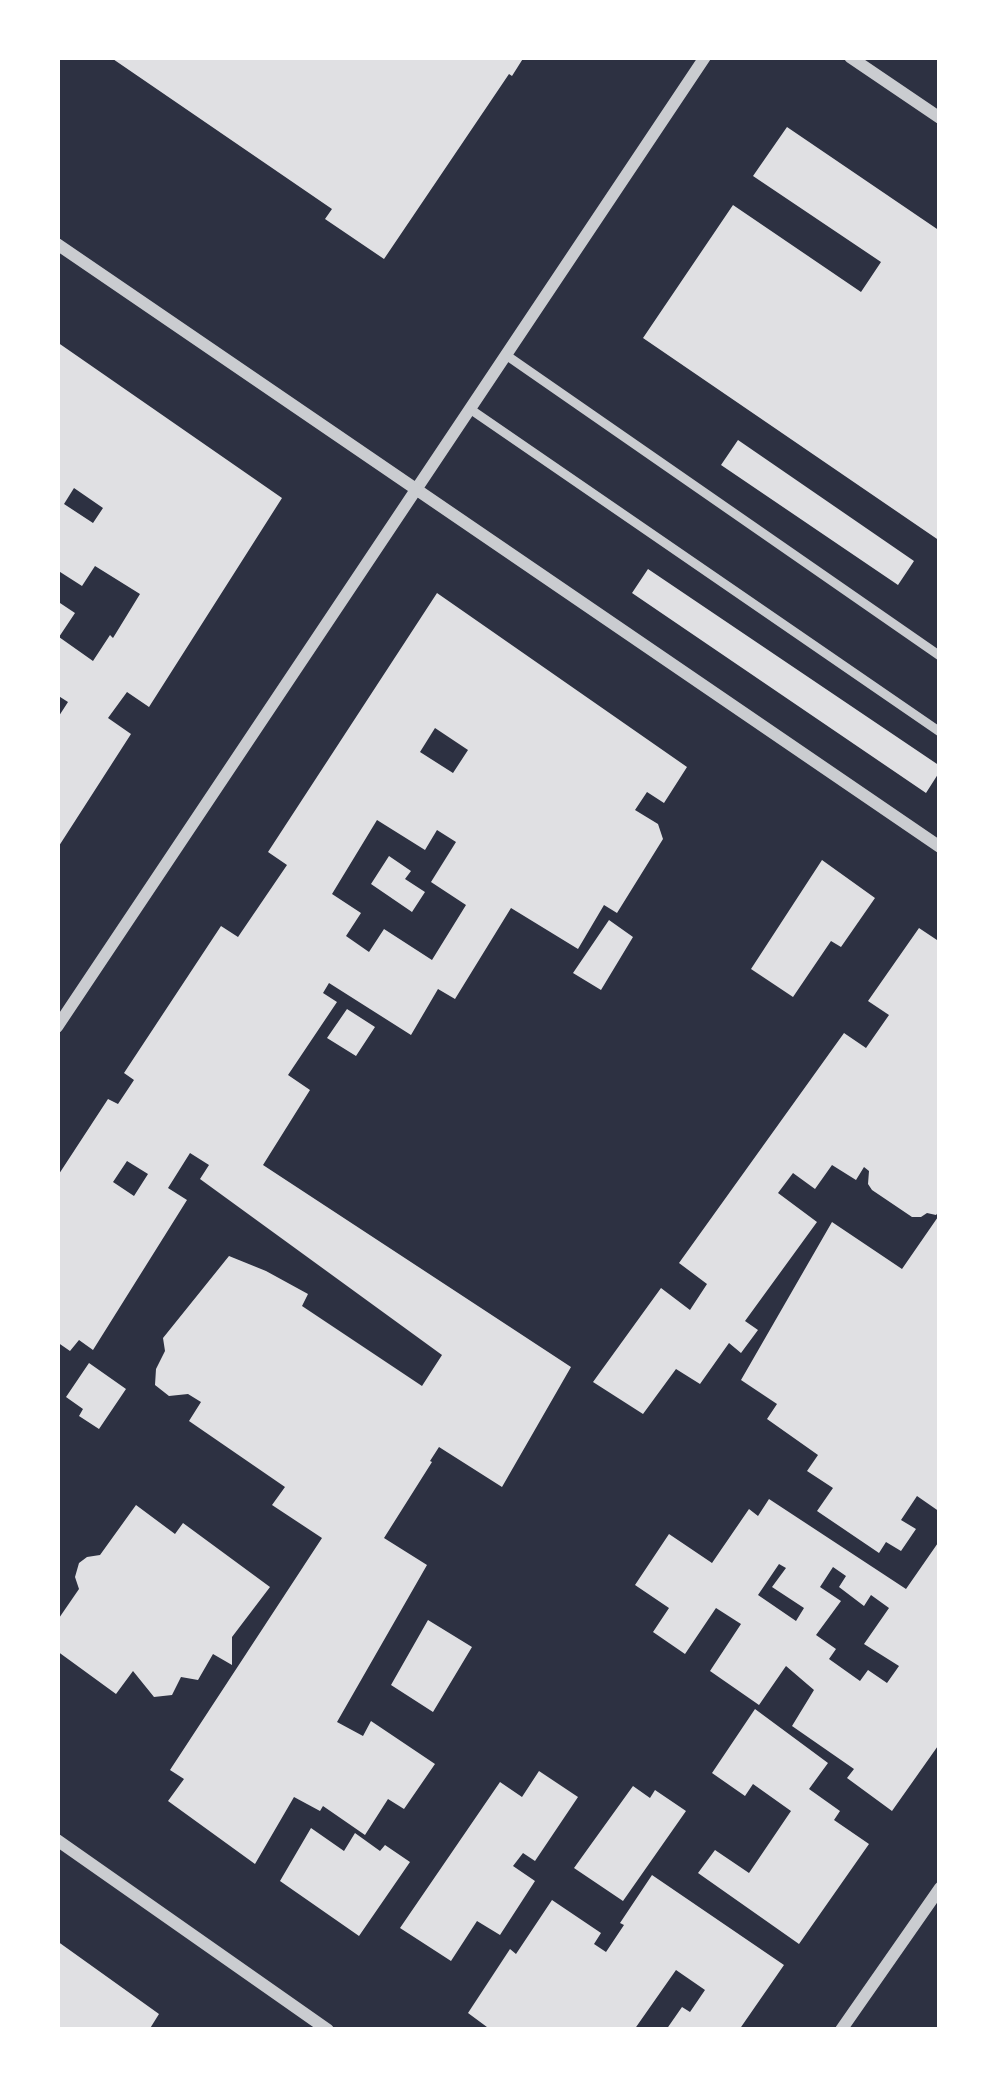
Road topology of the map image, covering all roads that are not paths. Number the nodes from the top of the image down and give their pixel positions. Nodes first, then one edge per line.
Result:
1 (705, 57) edge
2 (850, 57) edge
3 (940, 118) edge
4 (57, 244) edge
5 (506, 355) junction
6 (470, 409) junction
7 (416, 490) junction
8 (940, 656) edge
9 (940, 732) edge
10 (940, 847) edge
11 (57, 1027) edge
12 (57, 1840) edge
13 (940, 1888) edge
14 (328, 2030) edge
15 (841, 2030) edge

1 - 5 street
2 - 3 street
4 - 7 street
5 - 6 street
5 - 8 lane
6 - 7 street
6 - 9 lane
7 - 10 street
7 - 11 street
12 - 14 street
13 - 15 street

